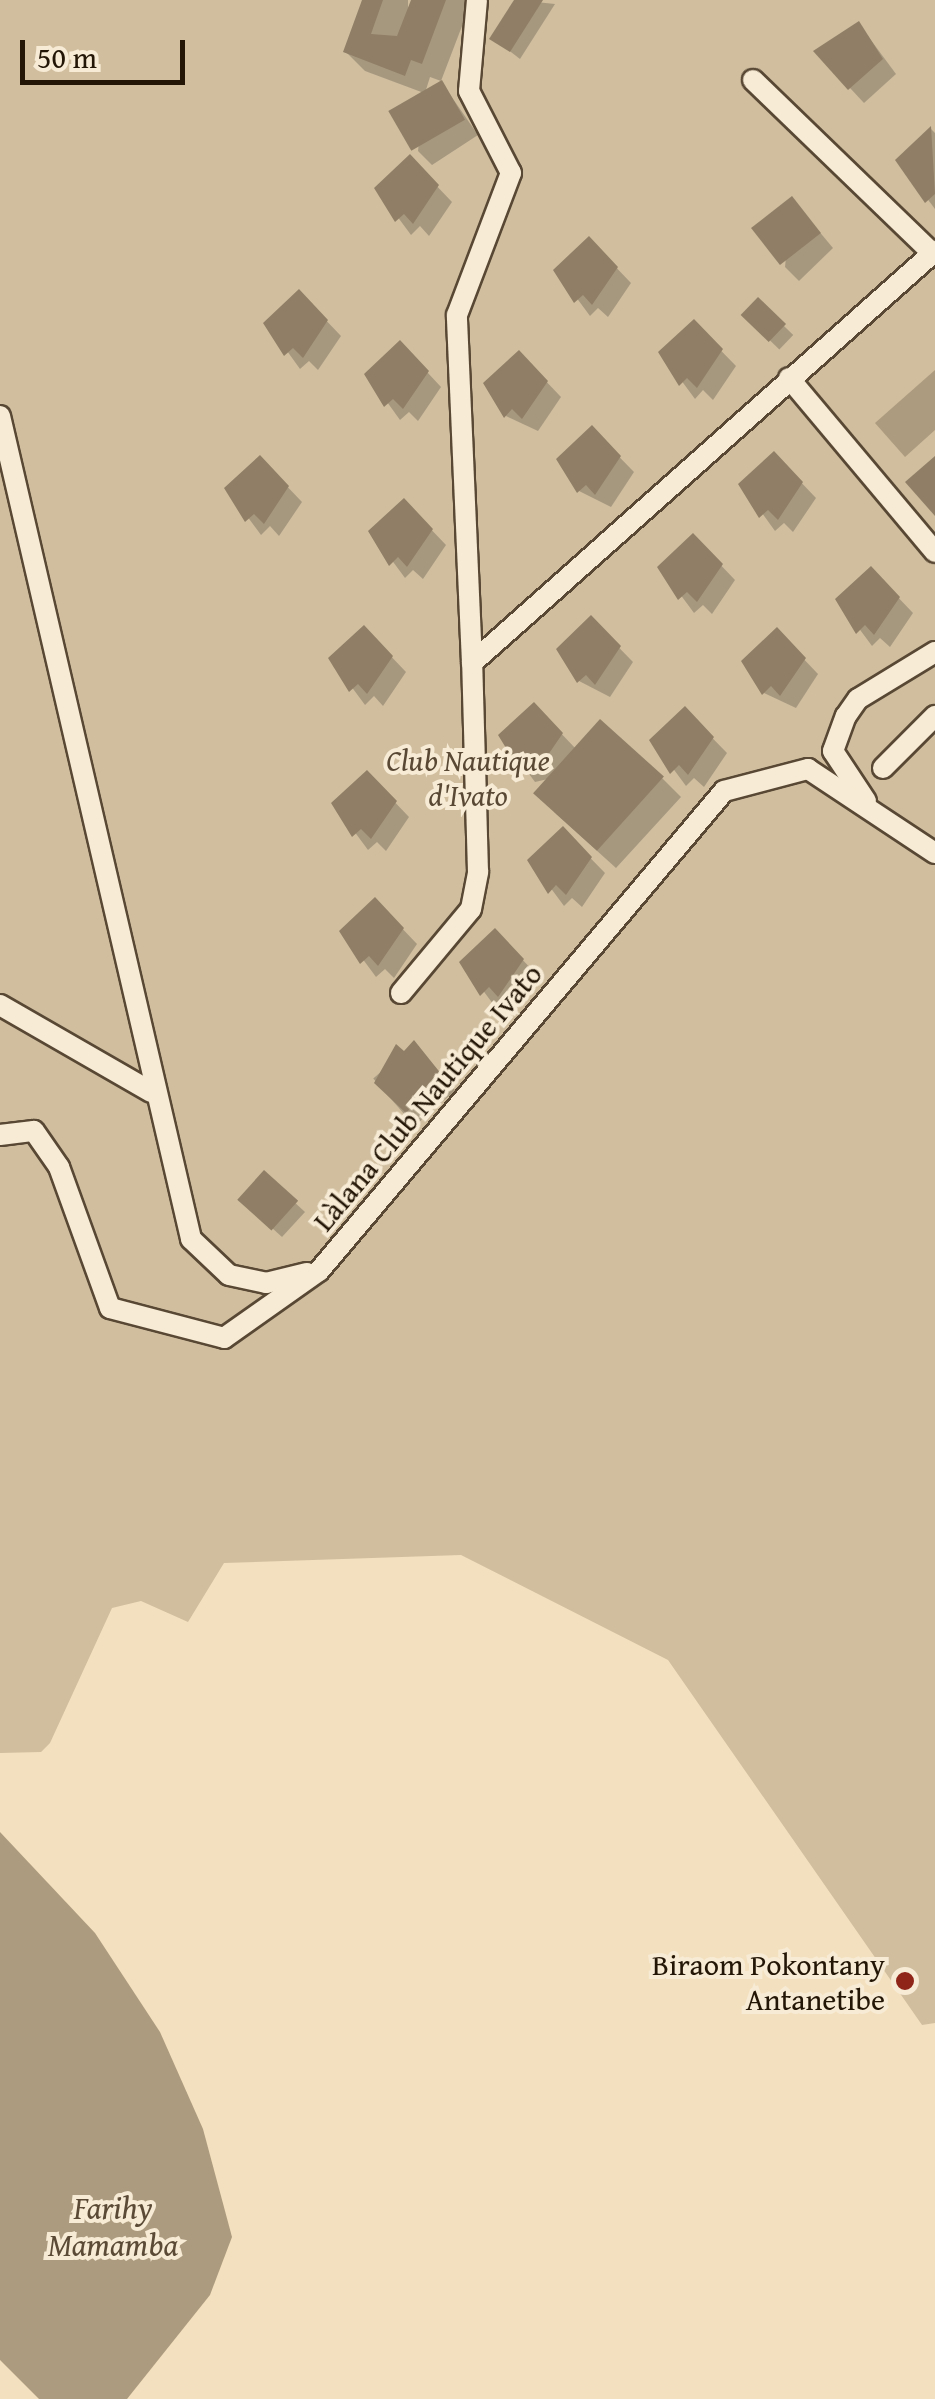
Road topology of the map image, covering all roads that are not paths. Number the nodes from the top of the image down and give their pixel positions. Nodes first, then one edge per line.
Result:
1 (478, 0) edge
2 (753, 80) dead end
3 (934, 252) edge
4 (789, 378) junction
5 (0, 416) edge
6 (935, 552) edge
7 (935, 652) edge
8 (472, 663) junction
9 (935, 716) edge
10 (884, 768) dead end
11 (881, 819) junction
12 (935, 853) edge
13 (401, 993) dead end
14 (0, 1005) edge
15 (151, 1092) junction
16 (0, 1136) edge
17 (319, 1271) junction

1 - 8 street
2 - 3 street
3 - 4 street
4 - 6 street
4 - 8 street
5 - 15 street
7 - 11 street
8 - 13 street
9 - 10 street
11 - 12 street, Làlana Club Nautique Ivato
11 - 17 street, Làlana Club Nautique Ivato
14 - 15 street
15 - 17 street
16 - 17 street, Làlana Club Nautique Ivato

